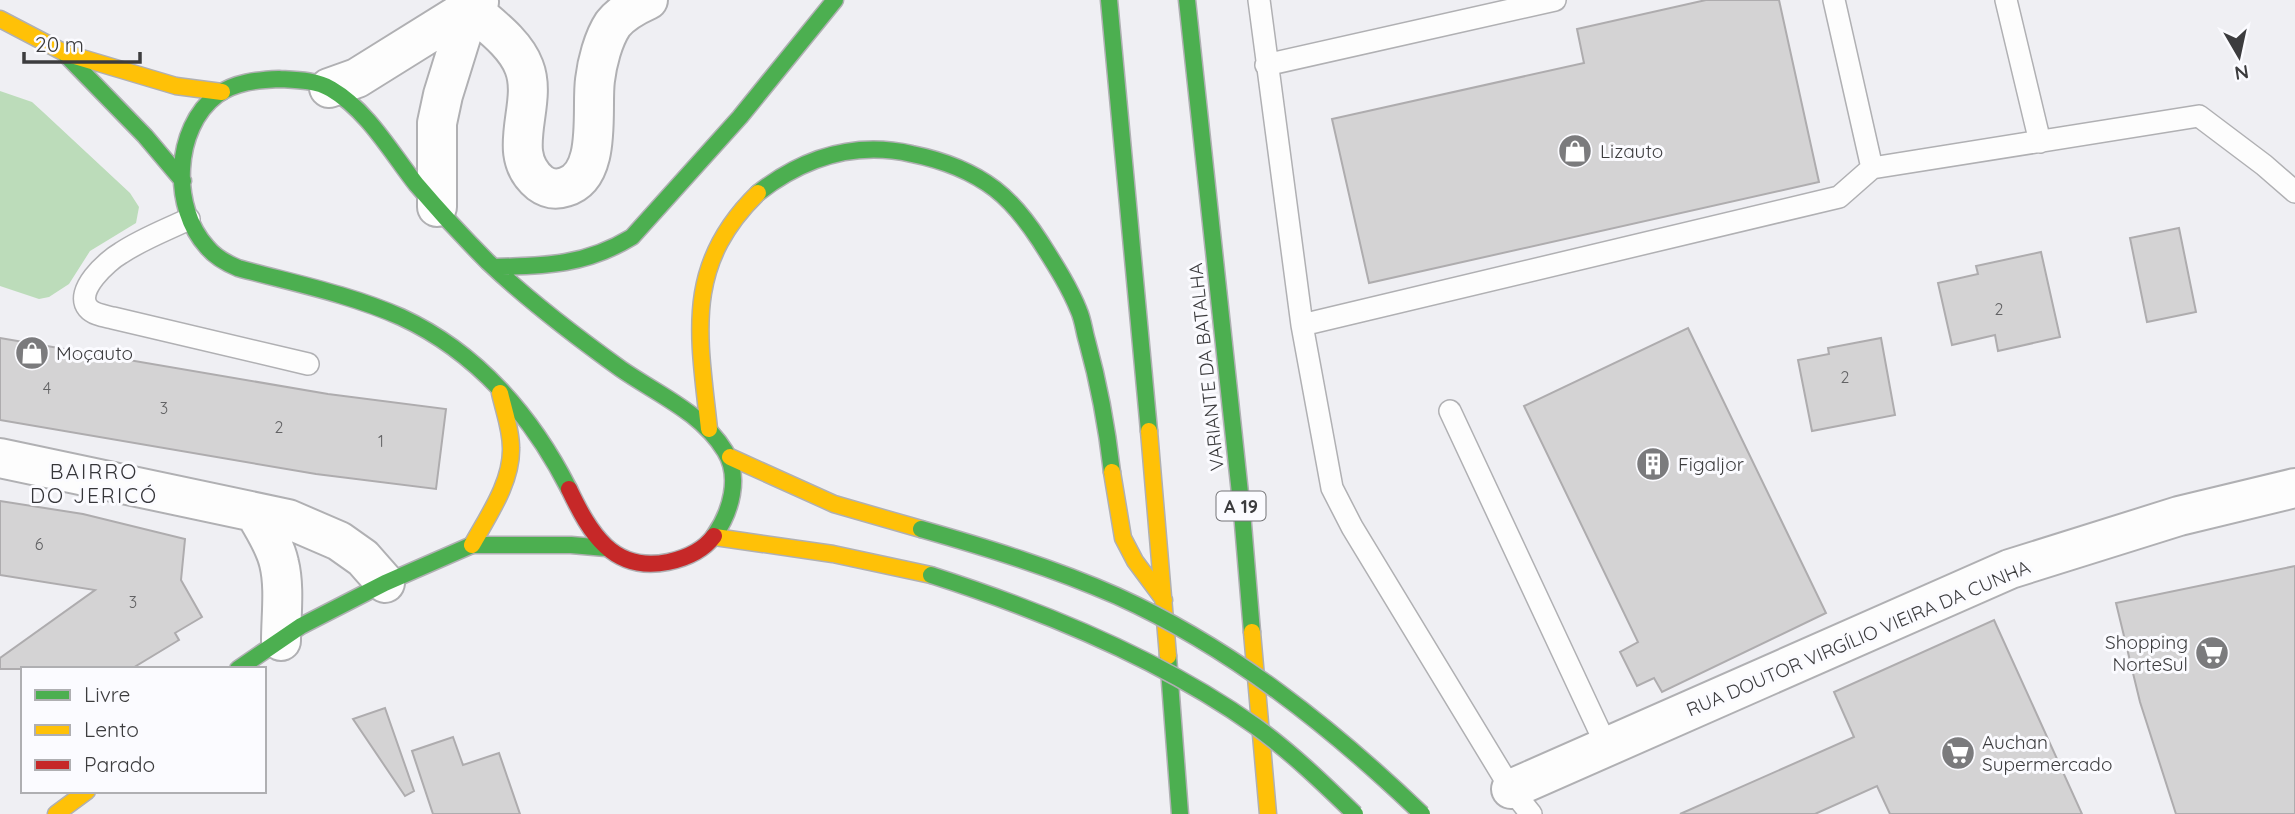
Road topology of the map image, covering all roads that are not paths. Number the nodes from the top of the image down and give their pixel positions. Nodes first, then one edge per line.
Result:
1 (648, 0) edge
2 (835, 0) edge
3 (1109, 0) edge
4 (1187, 0) edge
5 (1259, 0) edge
6 (1555, 0) edge
7 (1834, 0) edge
8 (2006, 0) edge
9 (476, 4) edge
10 (0, 19) edge
11 (65, 53) junction
12 (1266, 65) junction
13 (329, 88) junction
14 (222, 92) junction
15 (2040, 142) junction
16 (1872, 168) junction
17 (183, 181) junction
18 (2295, 192) edge
19 (437, 207) junction
20 (189, 219) junction
21 (494, 267) junction
22 (1302, 325) junction
23 (309, 364) dead end
24 (499, 389) junction
25 (1450, 411) dead end
26 (709, 429) junction
27 (730, 457) junction
28 (0, 458) edge
29 (2295, 488) edge
30 (254, 513) junction
31 (715, 537) junction
32 (472, 545) junction
33 (606, 548) junction
34 (385, 583) junction
35 (1164, 600) junction
36 (281, 641) junction
37 (242, 667) edge
38 (1607, 747) junction
39 (84, 793) edge
40 (1521, 802) edge
41 (56, 814) edge
42 (1180, 814) edge
43 (1268, 814) edge
44 (1355, 814) edge
45 (1422, 814) edge

1 - 9 street
2 - 21 main road
3 - 35 main road
4 - 43 main road, VARIANTE DA BATALHA / A 19
5 - 12 lane
6 - 12 lane
7 - 16 lane
8 - 15 lane
9 - 13 street
9 - 19 street
10 - 11 main road
11 - 14 main road
11 - 17 main road
12 - 22 lane
13 - 14 main road
13 - 19 main road
14 - 17 main road
15 - 16 lane
15 - 18 lane
16 - 22 lane
17 - 20 main road
19 - 21 main road
20 - 23 lane
20 - 24 main road
21 - 26 main road
22 - 40 lane
24 - 32 main road
24 - 33 main road
25 - 38 lane
26 - 27 main road
26 - 35 main road
27 - 31 main road
27 - 45 main road, bridge
28 - 30 street
29 - 38 street, RUA DOUTOR VIRGÍLIO VIEIRA DA CUNHA
30 - 34 street
30 - 36 street
31 - 33 main road
31 - 44 main road, bridge
32 - 33 main road
32 - 34 main road
34 - 36 main road
35 - 42 main road
36 - 37 main road
38 - 40 street, RUA DOUTOR VIRGÍLIO VIEIRA DA CUNHA
39 - 41 main road

